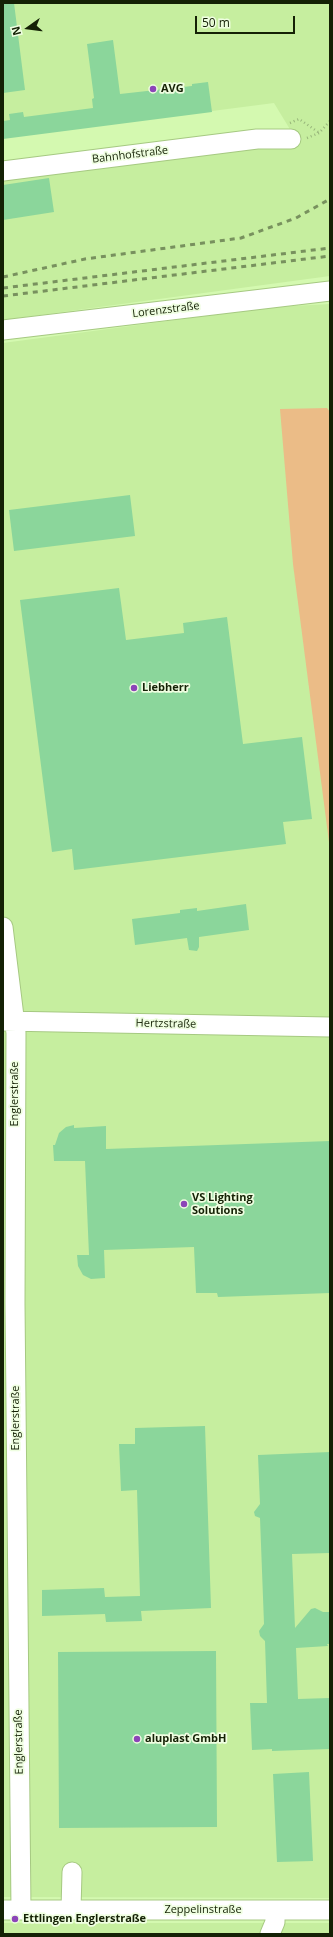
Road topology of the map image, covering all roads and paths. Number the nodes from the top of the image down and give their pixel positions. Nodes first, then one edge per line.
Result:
1 (330, 121) edge
2 (288, 132) junction
3 (319, 132) junction
4 (3, 171) edge
5 (330, 291) edge
6 (3, 330) edge
7 (3, 927) edge
8 (8, 1021) edge
9 (330, 1027) edge
10 (9, 1358) edge
11 (10, 1585) edge
12 (72, 1872) dead end
13 (12, 1910) edge
14 (71, 1910) junction
15 (275, 1910) junction
16 (330, 1910) edge
17 (270, 1934) edge

1 - 3 path
2 - 3 path
2 - 3 path
2 - 4 street, Bahnhofstraße
5 - 6 street, Lorenzstraße
7 - 8 street, Englerstraße
8 - 9 street, Hertzstraße
8 - 10 street, Englerstraße
10 - 11 street, Englerstraße
11 - 13 street, Englerstraße
12 - 14 street
13 - 14 street, Zeppelinstraße
14 - 15 street, Zeppelinstraße
15 - 16 street, Zeppelinstraße
15 - 17 street

